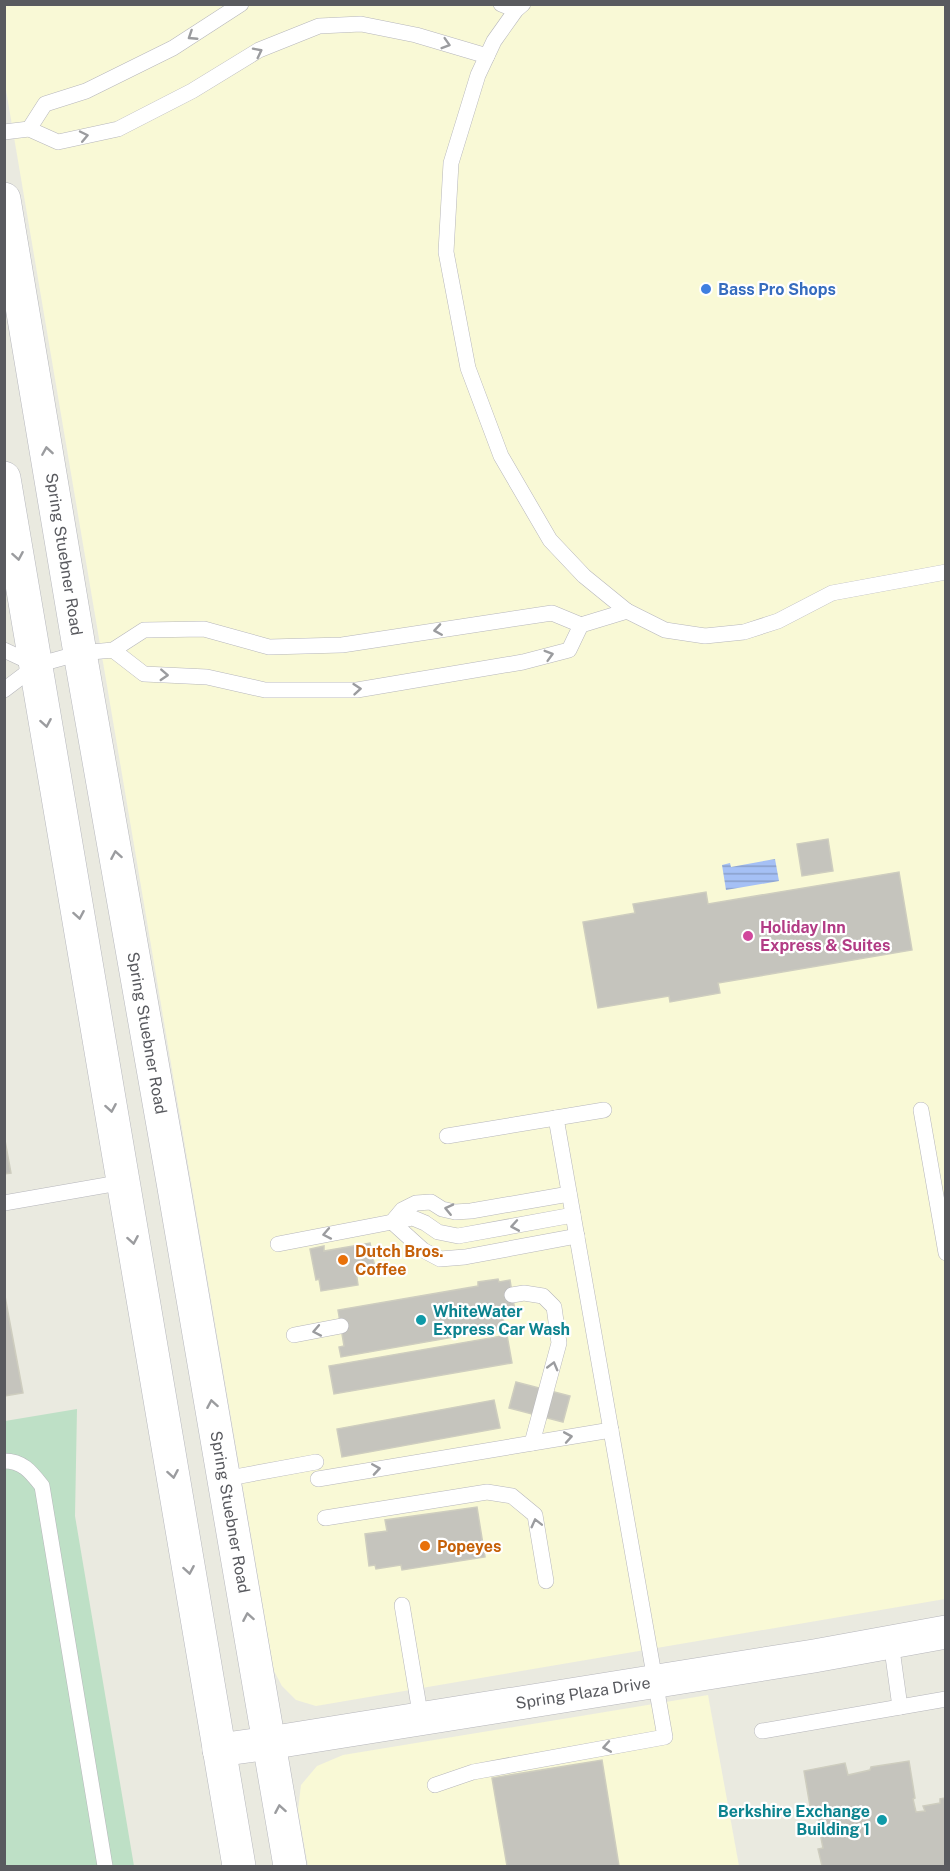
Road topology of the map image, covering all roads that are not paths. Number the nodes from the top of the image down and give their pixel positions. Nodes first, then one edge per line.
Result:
1 (241, 4) edge
2 (501, 4) edge
3 (519, 7) edge
4 (487, 56) junction
5 (29, 129) junction
6 (4, 132) edge
7 (4, 199) edge
8 (4, 478) edge
9 (945, 572) edge
10 (627, 612) junction
11 (581, 625) junction
12 (113, 650) junction
13 (4, 651) edge
14 (80, 653) junction
15 (37, 665) junction
16 (4, 690) edge
17 (604, 1110) dead end
18 (921, 1110) dead end
19 (556, 1118) junction
20 (447, 1136) dead end
21 (124, 1182) junction
22 (173, 1182) junction
23 (569, 1194) junction
24 (4, 1203) edge
25 (573, 1215) junction
26 (392, 1222) junction
27 (577, 1236) junction
28 (278, 1244) dead end
29 (945, 1253) edge
30 (512, 1295) dead end
31 (341, 1326) dead end
32 (294, 1335) dead end
33 (611, 1430) junction
34 (532, 1443) junction
35 (4, 1461) edge
36 (316, 1462) dead end
37 (224, 1479) junction
38 (318, 1479) dead end
39 (325, 1518) dead end
40 (546, 1581) dead end
41 (402, 1605) dead end
42 (945, 1632) edge
43 (891, 1642) junction
44 (656, 1681) junction
45 (945, 1699) edge
46 (900, 1707) junction
47 (421, 1719) junction
48 (762, 1731) dead end
49 (269, 1743) junction
50 (219, 1750) junction
51 (435, 1785) dead end
52 (105, 1866) edge
53 (239, 1866) edge
54 (290, 1866) edge

1 -> 5 lane
2 - 3 lane
3 - 4 lane
5 -> 4 lane
4 - 10 lane
5 - 6 lane
14 -> 7 main road, Spring Stuebner Road
8 -> 15 main road
9 - 10 lane
10 - 11 lane
11 -> 12 lane
12 -> 11 lane
12 - 14 lane
13 - 15 lane
14 - 15 lane
22 -> 14 main road, Spring Stuebner Road
15 - 16 lane
15 -> 21 main road
17 - 19 lane
18 - 29 lane
19 - 20 lane
19 - 23 lane
21 - 22 main road
21 - 24 lane
21 -> 50 main road
37 -> 22 main road, Spring Stuebner Road
23 - 25 lane
23 -> 26 lane
25 -> 26 lane
25 - 27 lane
26 - 27 lane
26 -> 28 lane
27 - 33 lane
34 -> 30 lane
31 -> 32 lane
34 -> 33 lane
33 - 44 lane
38 -> 34 lane
35 - 52 lane
36 - 37 lane
49 -> 37 main road, Spring Stuebner Road
40 -> 39 lane
41 - 47 lane
42 - 43 main road, Spring Plaza Drive
43 - 44 main road, Spring Plaza Drive
43 - 46 lane
44 - 47 main road, Spring Plaza Drive
44 -> 51 lane
45 - 46 lane
46 - 48 lane
47 - 49 main road, Spring Plaza Drive
49 - 50 main road, Spring Plaza Drive
54 -> 49 main road, Spring Stuebner Road
50 - 53 main road

